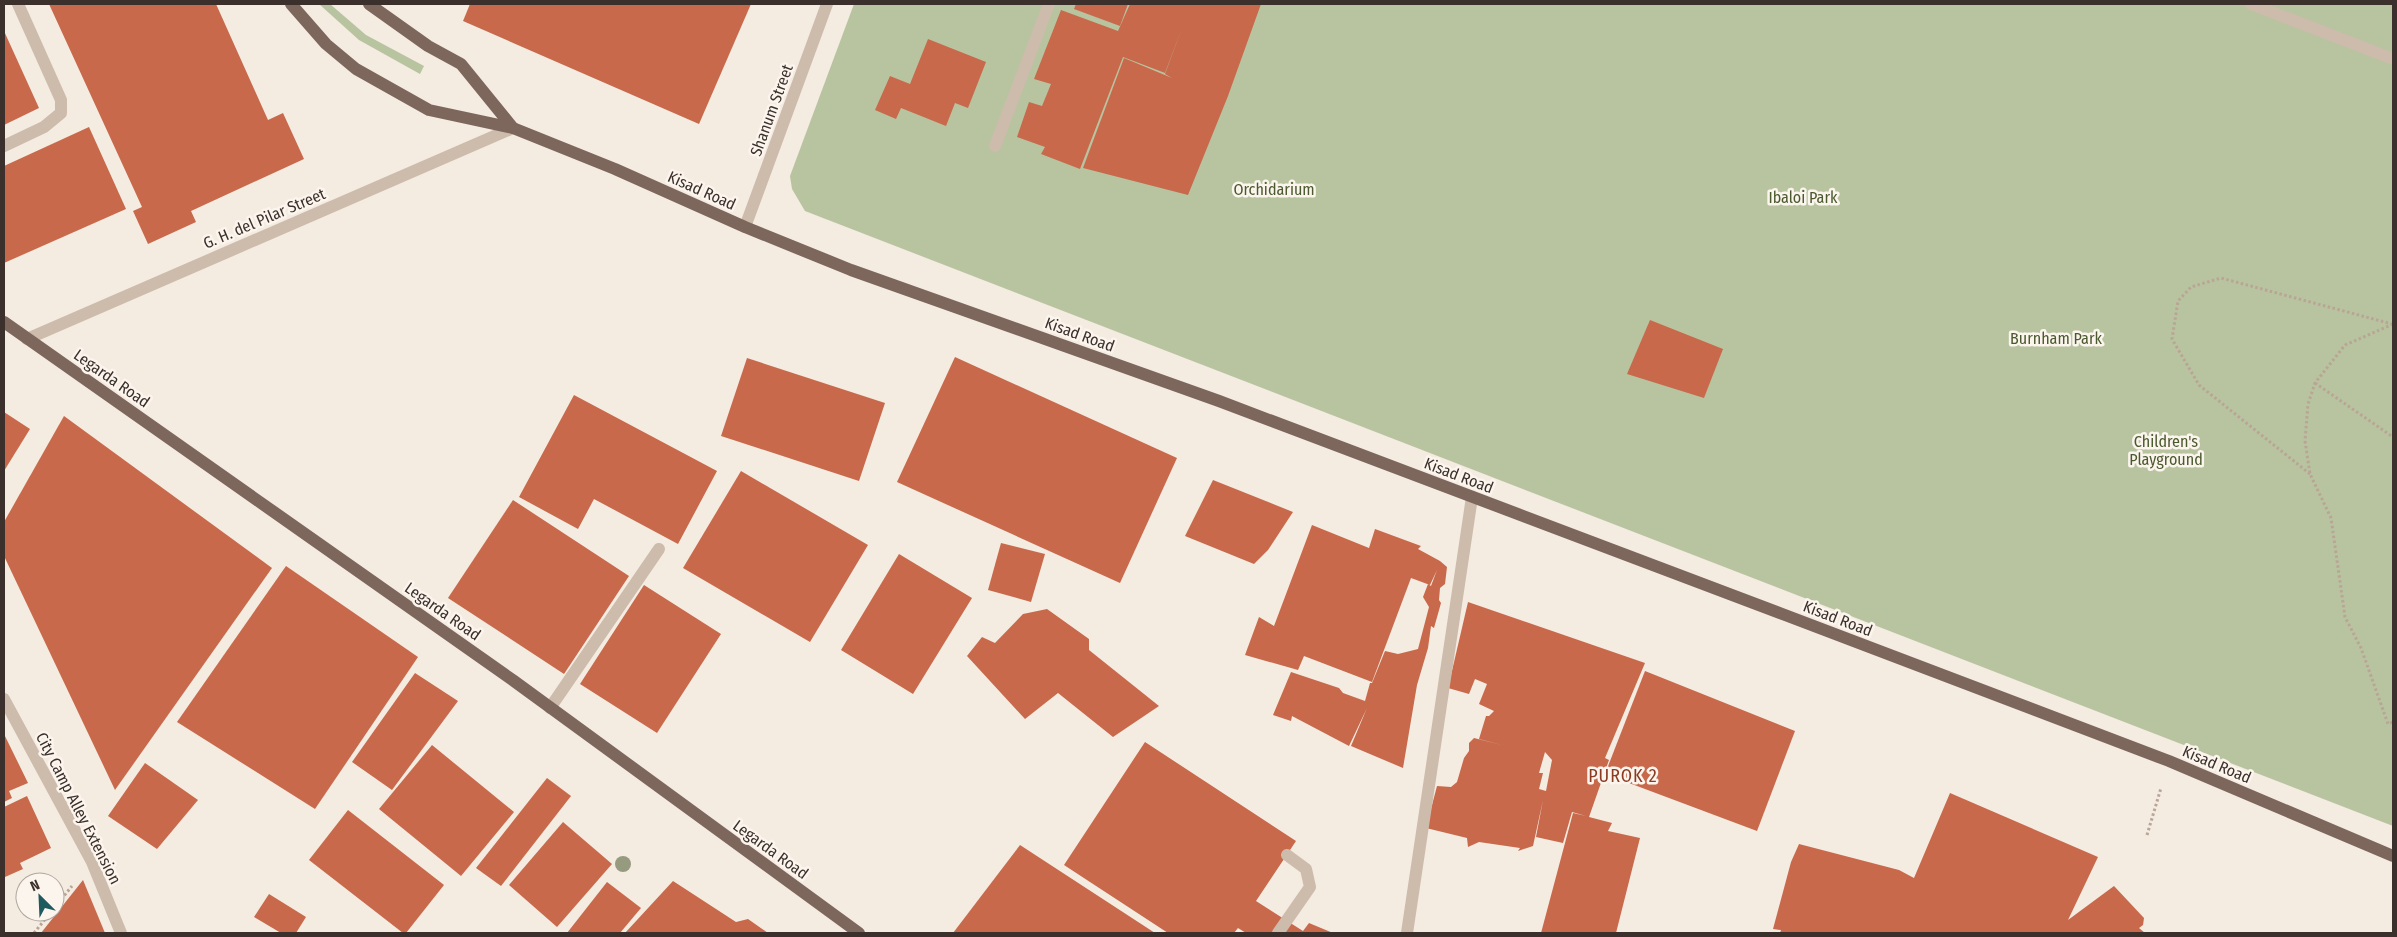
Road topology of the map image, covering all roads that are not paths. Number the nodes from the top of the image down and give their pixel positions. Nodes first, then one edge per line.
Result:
1 (18, 4) edge
2 (291, 4) edge
3 (369, 4) edge
4 (827, 4) edge
5 (1049, 4) edge
6 (2251, 4) edge
7 (2393, 59) edge
8 (513, 128) junction
9 (4, 146) edge
10 (995, 146) dead end
11 (745, 227) junction
12 (4, 322) edge
13 (27, 339) junction
14 (1472, 497) junction
15 (658, 549) dead end
16 (4, 699) edge
17 (550, 708) junction
18 (1287, 855) dead end
19 (2393, 856) edge
20 (121, 933) edge
21 (859, 933) edge
22 (1278, 933) edge
23 (1407, 933) edge

1 - 9 street
2 - 8 main road, Kisad Road
3 - 8 main road
4 - 11 street, Shanum Street
5 - 10 street
6 - 7 street
8 - 11 main road, Kisad Road
8 - 13 street, G. H. del Pilar Street
11 - 14 main road, Kisad Road
12 - 13 main road, Legarda Road
13 - 17 main road, Legarda Road
14 - 19 main road, Kisad Road
14 - 23 street
15 - 17 street
16 - 20 street, City Camp Alley Extension
17 - 21 main road, Legarda Road
18 - 22 street

